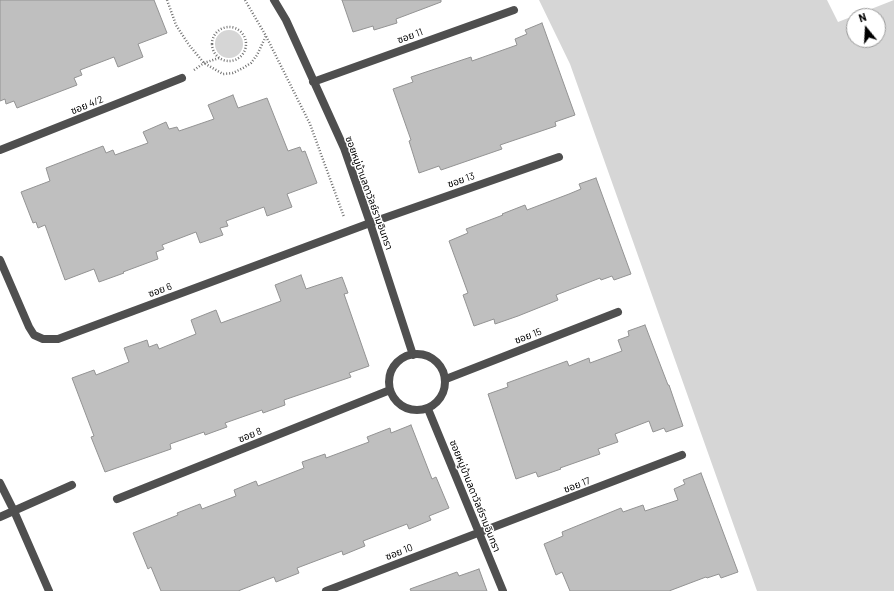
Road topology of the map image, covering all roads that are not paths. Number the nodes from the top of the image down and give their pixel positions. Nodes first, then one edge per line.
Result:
1 (274, 0) edge
2 (514, 10) dead end
3 (182, 78) road end
4 (313, 82) junction
5 (0, 150) edge
6 (559, 157) dead end
7 (370, 223) junction
8 (0, 260) edge
9 (618, 312) dead end
10 (413, 354) junction
11 (446, 379) junction
12 (390, 390) junction
13 (428, 409) junction
14 (682, 455) dead end
15 (0, 483) edge
16 (72, 484) dead end
17 (117, 499) dead end
18 (14, 511) junction
19 (0, 517) edge
20 (479, 532) junction
21 (49, 591) edge
22 (326, 591) edge
23 (503, 591) edge

1 - 4 street, ซอยหมู่บ้านลดาวัลย์รามอินทรา
2 - 4 street, ซอย 11
3 - 5 street, ซอย 4/2
4 - 7 street, ซอยหมู่บ้านลดาวัลย์รามอินทรา
6 - 7 street, ซอย 13
7 - 8 street, ซอย 6
7 - 10 street, ซอยหมู่บ้านลดาวัลย์รามอินทรา
9 - 11 street, ซอย 15
10 - 11 street
10 - 12 street
11 - 13 street
12 - 13 street
12 - 17 street, ซอย 8
13 - 20 street, ซอยหมู่บ้านลดาวัลย์รามอินทรา
14 - 20 street, ซอย 17
15 - 18 street
16 - 18 street
18 - 19 street
18 - 21 street
20 - 22 street, ซอย 10
20 - 23 street, ซอยหมู่บ้านลดาวัลย์รามอินทรา

